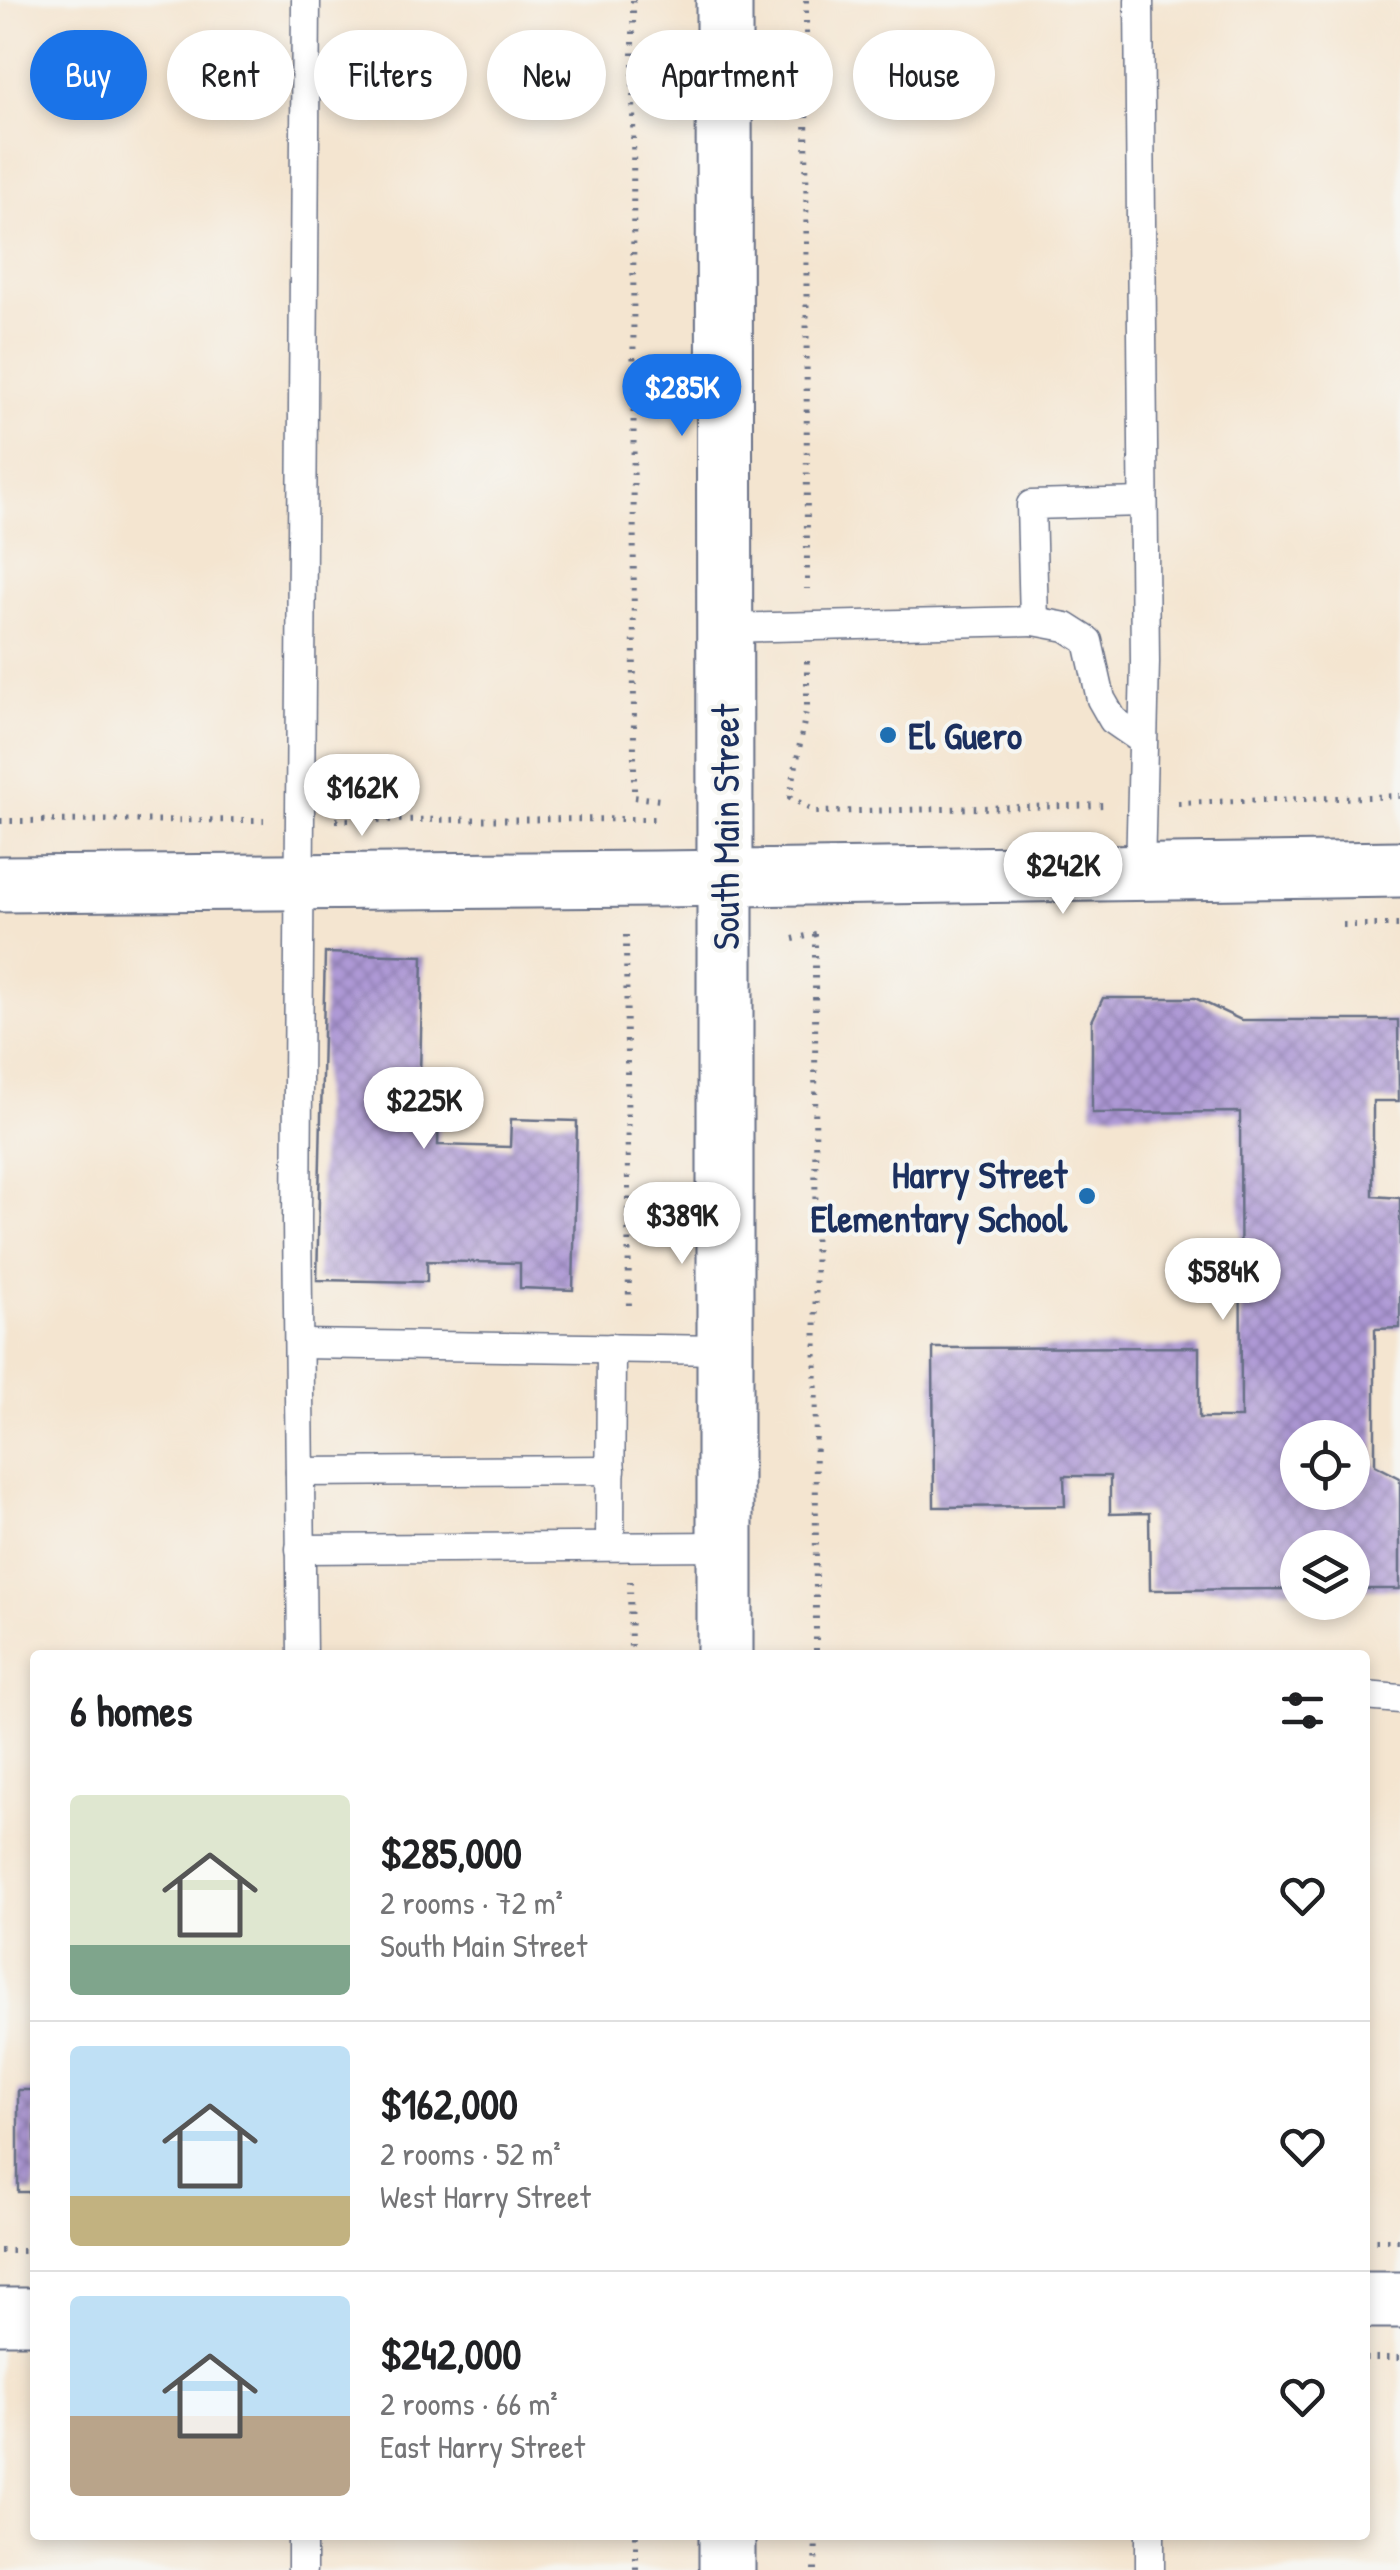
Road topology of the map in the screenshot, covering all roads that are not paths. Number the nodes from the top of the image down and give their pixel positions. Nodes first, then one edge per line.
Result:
1 (306, 0) edge
2 (724, 0) edge
3 (1139, 0) edge
4 (1143, 502) junction
5 (1034, 621) junction
6 (724, 628) junction
7 (1142, 740) junction
8 (1400, 869) edge
9 (1140, 873) junction
10 (725, 878) junction
11 (301, 882) junction
12 (0, 884) edge
13 (298, 1344) junction
14 (620, 1348) junction
15 (725, 1350) junction
16 (611, 1470) junction
17 (300, 1472) junction
18 (620, 1546) junction
19 (725, 1546) junction
20 (300, 1549) junction
21 (302, 1650) edge
22 (725, 1650) edge
23 (1370, 1697) edge
24 (1400, 1700) edge
25 (1370, 2300) edge
26 (1400, 2300) edge
27 (0, 2316) edge
28 (30, 2316) edge
29 (302, 2540) edge
30 (727, 2540) edge
31 (1150, 2540) edge
32 (302, 2570) edge
33 (727, 2570) edge
34 (1150, 2570) edge

1 - 11 lane
2 - 6 street, South Main Street
3 - 4 lane
4 - 5 lane
4 - 7 lane
5 - 6 lane
5 - 7 lane
6 - 10 street, South Main Street
7 - 9 lane
8 - 9 street
9 - 10 street
10 - 11 street
10 - 15 street, South Main Street
11 - 12 street
11 - 13 lane
13 - 14 lane
13 - 17 lane
14 - 15 lane
14 - 16 lane
15 - 19 street, South Main Street
16 - 17 lane
16 - 18 lane
17 - 20 lane
18 - 19 lane
18 - 20 lane
19 - 22 street, South Main Street
20 - 21 lane
23 - 24 lane
25 - 26 street
27 - 28 street
29 - 32 lane
30 - 33 street
31 - 34 lane

